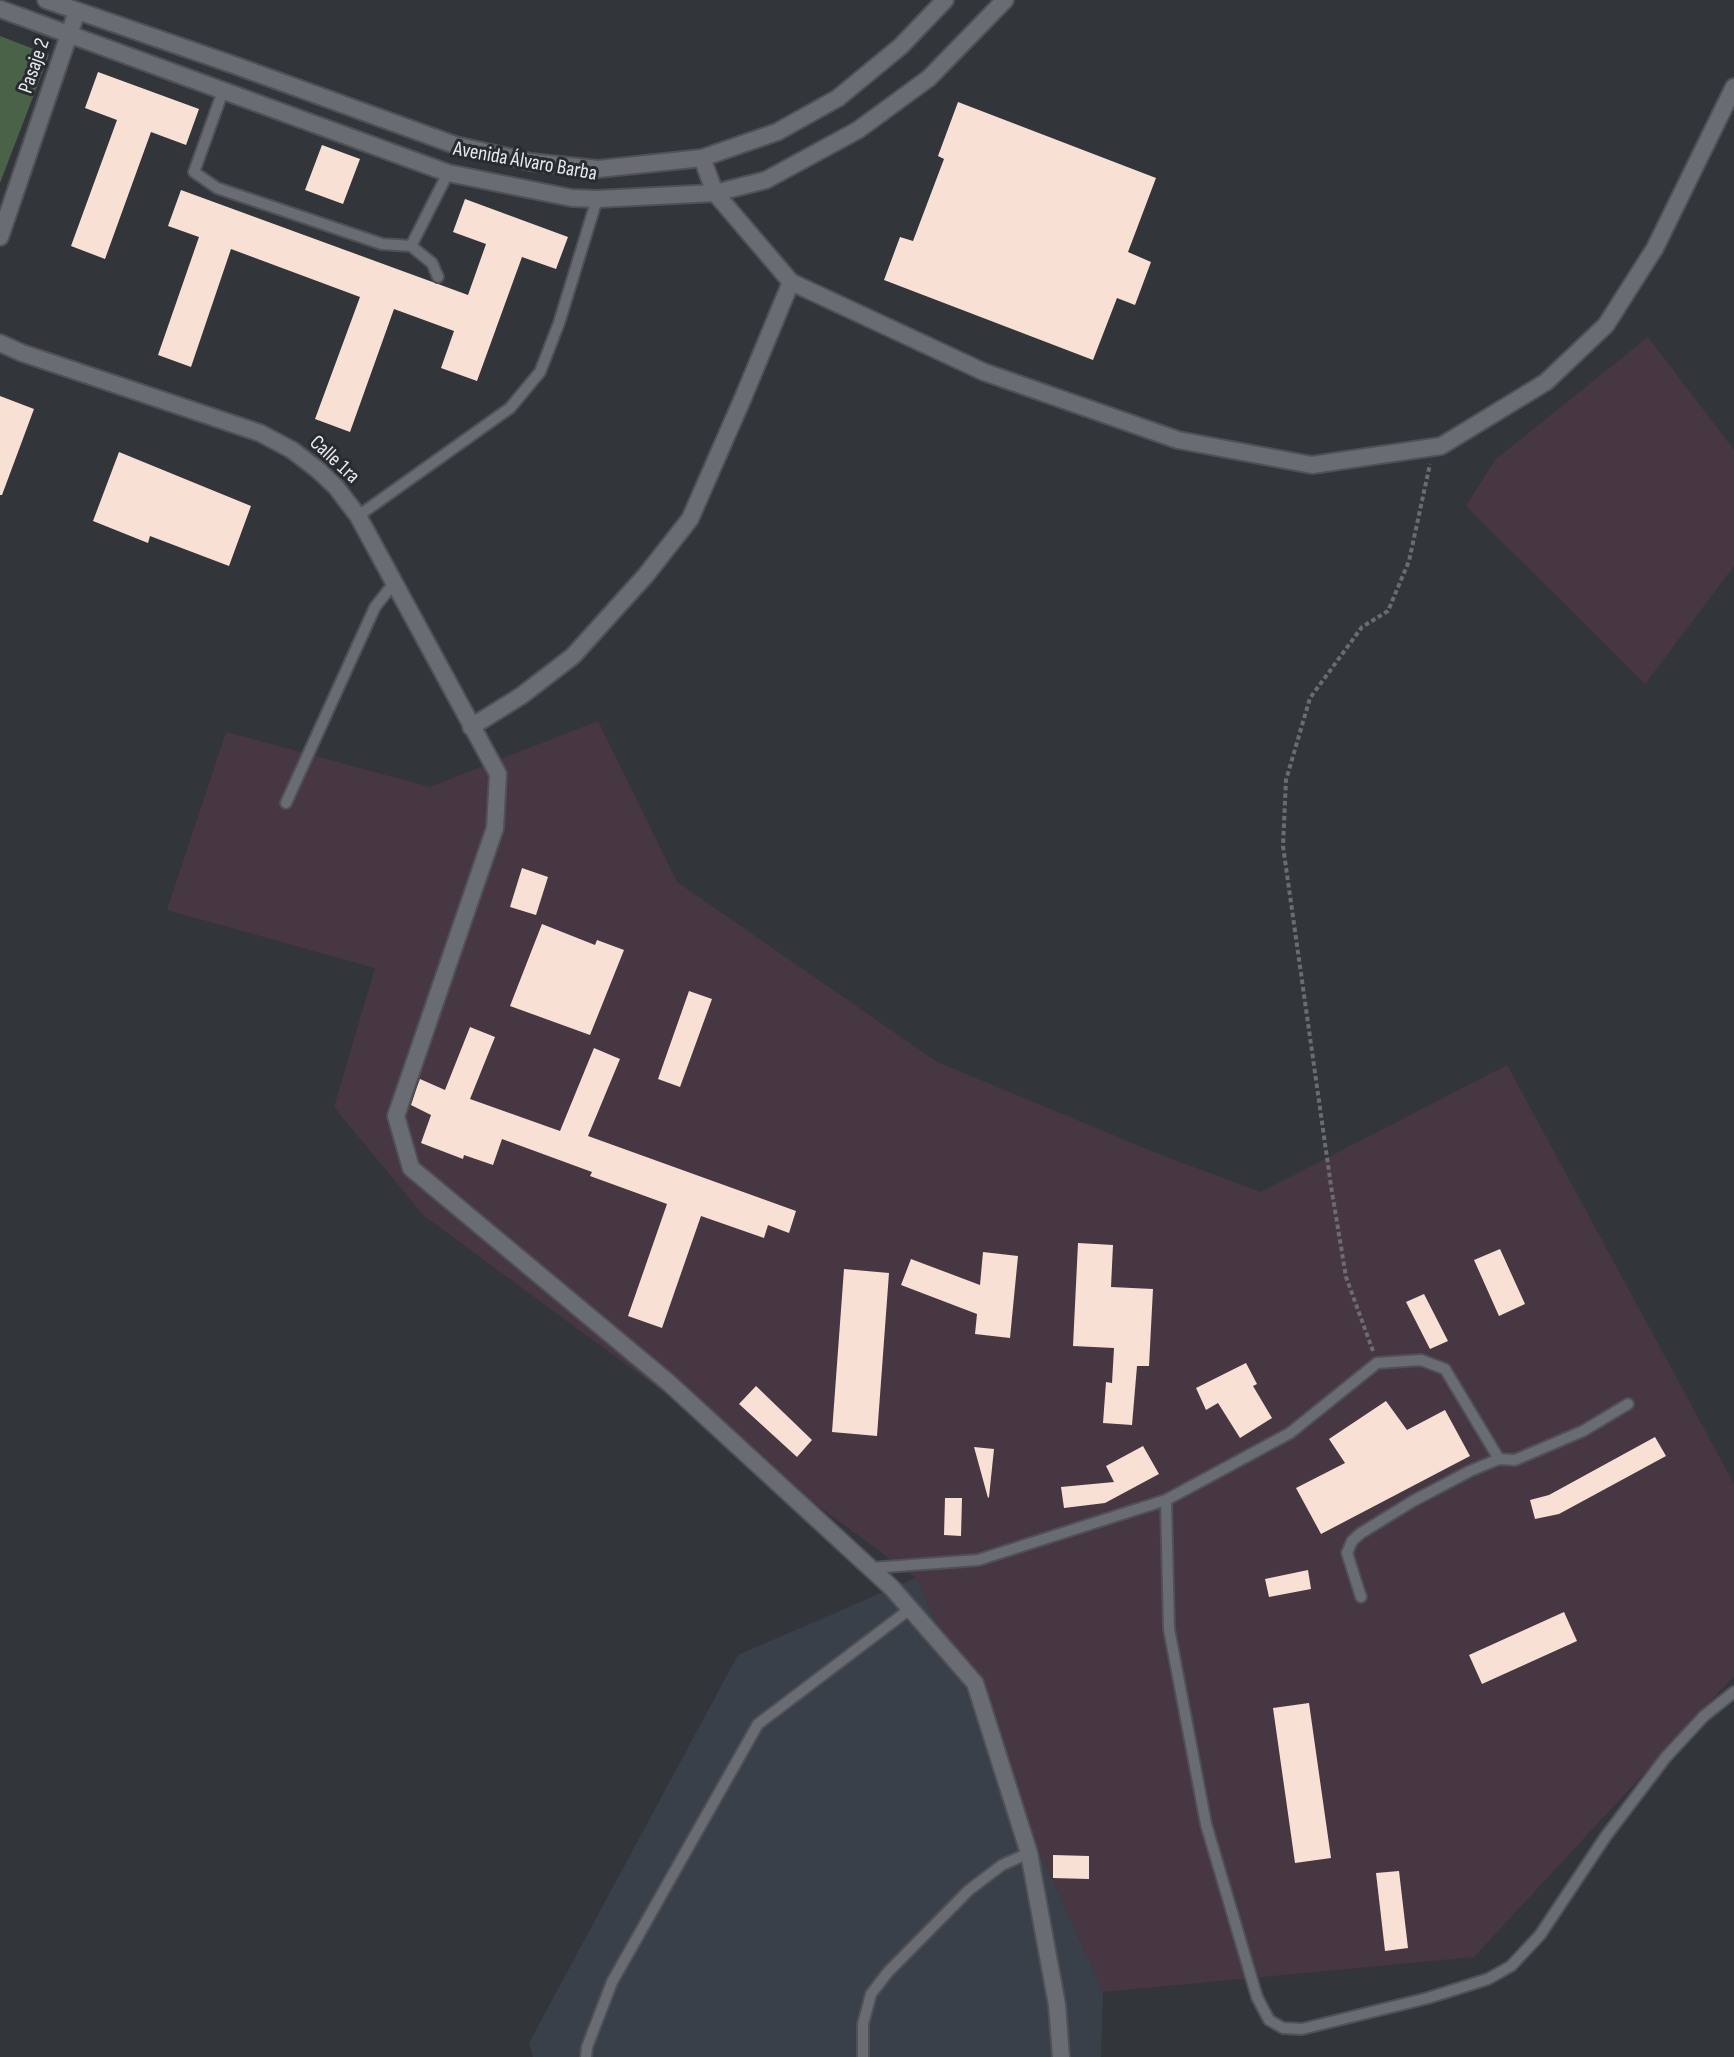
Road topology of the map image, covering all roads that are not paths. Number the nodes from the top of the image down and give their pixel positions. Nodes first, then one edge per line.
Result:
1 (46, 0) edge
2 (945, 0) edge
3 (1005, 0) edge
4 (0, 9) edge
5 (77, 11) junction
6 (70, 34) junction
7 (1734, 87) edge
8 (223, 91) junction
9 (702, 158) junction
10 (448, 173) junction
11 (715, 193) junction
12 (597, 199) junction
13 (0, 237) edge
14 (411, 246) junction
15 (438, 277) dead end
16 (791, 282) junction
17 (0, 343) edge
18 (358, 516) junction
19 (394, 583) junction
20 (471, 727) junction
21 (286, 803) dead end
22 (1628, 1404) dead end
23 (1499, 1459) junction
24 (1166, 1500) junction
25 (871, 1568) junction
26 (1361, 1598) dead end
27 (910, 1609) junction
28 (1734, 1692) edge
29 (1029, 1853) junction
30 (586, 2057) edge
31 (863, 2057) edge
32 (1061, 2057) edge

1 - 5 street, Avenida Álvaro Barba
2 - 9 street, Avenida Álvaro Barba
3 - 11 street, Avenida Álvaro Barba
4 - 6 street, Avenida Álvaro Barba
5 - 6 street, Pasaje 2
5 - 9 street, Avenida Álvaro Barba
6 - 8 street, Avenida Álvaro Barba
6 - 13 street, Pasaje 2
7 - 16 street
8 - 10 street, Avenida Álvaro Barba
8 - 14 lane
9 - 11 street
10 - 12 street, Avenida Álvaro Barba
10 - 14 lane
11 - 12 street, Avenida Álvaro Barba
11 - 16 street
12 - 18 lane
14 - 15 lane
16 - 20 street
17 - 18 street, Calle 1ra
18 - 19 street, Calle 1ra
19 - 20 street, Calle 1ra
19 - 21 lane
20 - 25 street, Calle 1ra
22 - 23 lane
23 - 24 lane
23 - 26 lane
24 - 25 lane
24 - 28 lane
25 - 27 street
27 - 29 street
27 - 30 lane
29 - 31 lane
29 - 32 street

